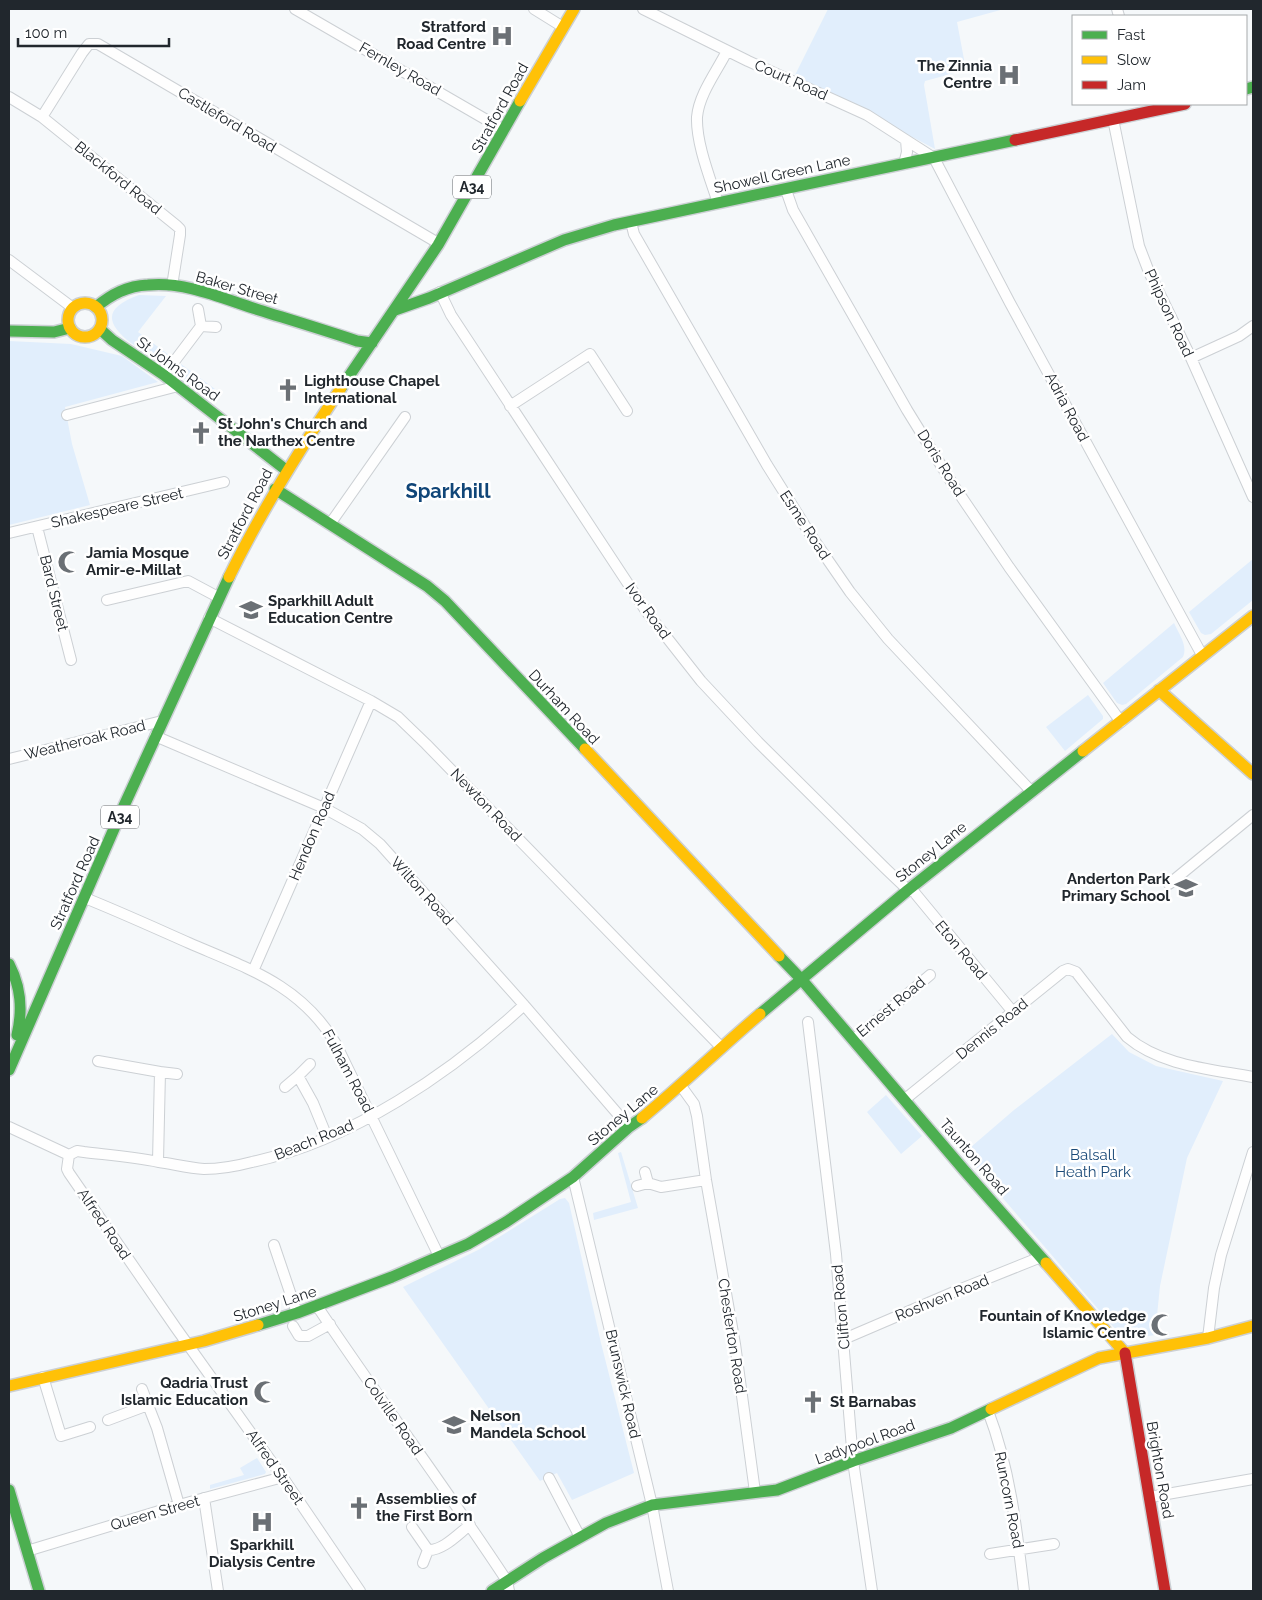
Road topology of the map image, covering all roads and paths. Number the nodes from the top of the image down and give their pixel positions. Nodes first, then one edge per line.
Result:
1 (295, 9) edge
2 (534, 9) edge
3 (574, 9) edge
4 (644, 9) edge
5 (563, 27) junction
6 (727, 51) junction
7 (9, 96) edge
8 (1175, 105) edge
9 (1146, 108) edge
10 (42, 117) junction
11 (1113, 119) junction
12 (504, 130) junction
13 (906, 140) junction
14 (934, 158) junction
15 (904, 164) junction
16 (786, 190) junction
17 (718, 203) junction
18 (631, 222) junction
19 (438, 243) junction
20 (9, 260) edge
21 (172, 286) junction
22 (440, 292) junction
23 (96, 307) junction
24 (73, 308) junction
25 (198, 309) dead end
26 (395, 310) junction
27 (201, 326) junction
28 (1253, 326) edge
29 (216, 327) dead end
30 (70, 328) junction
31 (100, 329) junction
32 (9, 331) edge
33 (372, 343) junction
34 (1191, 358) junction
35 (164, 375) junction
36 (178, 386) junction
37 (510, 406) junction
38 (627, 411) dead end
39 (67, 415) dead end
40 (405, 417) dead end
41 (286, 470) junction
42 (224, 482) dead end
43 (275, 489) junction
44 (1253, 497) edge
45 (330, 524) junction
46 (37, 527) junction
47 (9, 533) edge
48 (218, 597) junction
49 (107, 600) dead end
50 (1253, 616) edge
51 (209, 618) junction
52 (1202, 655) junction
53 (71, 660) dead end
54 (1159, 690) junction
55 (371, 701) junction
56 (162, 721) junction
57 (1120, 722) junction
58 (155, 736) junction
59 (9, 759) edge
60 (1253, 774) edge
61 (1031, 791) junction
62 (324, 808) junction
63 (1253, 815) edge
64 (1169, 884) dead end
65 (908, 890) junction
66 (85, 898) junction
67 (9, 954) edge
68 (9, 964) edge
69 (253, 971) junction
70 (930, 975) dead end
71 (802, 980) junction
72 (35, 991) junction
73 (524, 1005) junction
74 (1013, 1012) junction
75 (808, 1022) dead end
76 (853, 1040) junction
77 (721, 1047) junction
78 (98, 1062) dead end
79 (9, 1064) edge
80 (310, 1064) dead end
81 (9, 1070) edge
82 (160, 1072) junction
83 (177, 1074) dead end
84 (298, 1076) junction
85 (1253, 1077) edge
86 (285, 1086) dead end
87 (681, 1086) junction
88 (904, 1100) junction
89 (372, 1116) junction
90 (9, 1127) edge
91 (629, 1127) junction
92 (327, 1137) junction
93 (1253, 1153) edge
94 (69, 1155) junction
95 (158, 1162) junction
96 (645, 1172) dead end
97 (573, 1178) junction
98 (706, 1180) junction
99 (648, 1183) junction
100 (637, 1186) dead end
101 (274, 1245) dead end
102 (440, 1256) junction
103 (1041, 1257) junction
104 (317, 1306) junction
105 (297, 1313) junction
106 (330, 1324) junction
107 (293, 1326) dead end
108 (1253, 1326) edge
109 (1208, 1338) junction
110 (844, 1339) junction
111 (187, 1344) junction
112 (1125, 1353) junction
113 (42, 1377) junction
114 (9, 1386) edge
115 (142, 1389) dead end
116 (148, 1405) junction
117 (988, 1411) junction
118 (108, 1420) dead end
119 (90, 1427) dead end
120 (854, 1461) junction
121 (283, 1477) junction
122 (549, 1478) dead end
123 (1253, 1479) edge
124 (9, 1490) edge
125 (755, 1492) junction
126 (1150, 1497) junction
127 (204, 1498) junction
128 (179, 1505) junction
129 (652, 1505) junction
130 (470, 1525) junction
131 (412, 1527) dead end
132 (580, 1537) junction
133 (1054, 1544) dead end
134 (428, 1550) junction
135 (1019, 1550) junction
136 (27, 1551) junction
137 (990, 1554) dead end
138 (422, 1563) dead end
139 (508, 1586) edge
140 (39, 1591) edge
141 (218, 1591) edge
142 (360, 1591) edge
143 (492, 1591) edge
144 (668, 1591) edge
145 (872, 1591) edge
146 (1024, 1591) edge
147 (1165, 1591) edge

1 - 12 street, Fernley Road
2 - 5 street
3 - 5 main road, Stratford Road / A34
4 - 6 street, Court Road
5 - 12 main road, Stratford Road / A34
6 - 13 street, Court Road
6 - 17 street
7 - 10 street, Blackford Road
8 - 9 main road, Showell Green Lane
9 - 11 main road, Showell Green Lane
10 - 19 street, Castleford Road
10 - 21 street, Blackford Road
11 - 14 main road, Showell Green Lane
11 - 34 street, Phipson Road
12 - 19 main road, Stratford Road / A34
13 - 14 street, Court Road
13 - 15 street
14 - 15 main road, Showell Green Lane
14 - 52 street, Adria Road
15 - 16 main road, Showell Green Lane
16 - 17 main road, Showell Green Lane
16 - 57 street, Doris Road
17 - 18 main road, Showell Green Lane
18 - 22 main road, Showell Green Lane
18 - 61 street, Esme Road
19 - 26 main road, Stratford Road / A34
20 - 24 street
21 - 23 main road, Baker Street
21 - 33 main road, Baker Street
22 - 26 main road, Showell Green Lane
22 - 37 street, Ivor Road
23 - 24 main road
23 - 31 main road
24 - 30 main road
25 - 27 street
26 - 33 main road, Stratford Road / A34
27 - 29 street
27 - 35 street
28 - 34 street
30 - 31 main road
30 - 32 main road
31 - 35 main road, St Johns Road
33 - 41 main road, Stratford Road / A34
34 - 44 street, Phipson Road
35 - 36 main road, St Johns Road
36 - 39 street
36 - 41 main road, St Johns Road
37 - 38 street
37 - 65 street, Ivor Road
40 - 45 street
41 - 43 main road, Stratford Road / A34
42 - 46 street, Shakespeare Street
43 - 45 main road, Durham Road
43 - 48 main road, Stratford Road / A34
45 - 71 main road, Durham Road
46 - 47 street, Shakespeare Street
46 - 53 street, Bard Street
48 - 49 street
48 - 51 main road, Stratford Road / A34
50 - 52 main road, Stoney Lane
51 - 55 street, Newton Road
51 - 56 main road, Stratford Road / A34
52 - 54 main road, Stoney Lane
54 - 57 main road, Stoney Lane
54 - 60 main road
55 - 62 street, Hendon Road
55 - 77 street, Newton Road
56 - 58 main road, Stratford Road / A34
56 - 59 street, Weatheroak Road
57 - 61 main road, Stoney Lane
58 - 62 street, Wilton Road
58 - 66 main road, Stratford Road / A34
61 - 65 main road, Stoney Lane
62 - 69 street, Hendon Road
62 - 73 street, Wilton Road
63 - 64 street
65 - 71 main road, Stoney Lane
65 - 74 street, Eton Road
66 - 69 street, Fulham Road
66 - 72 main road, Stratford Road / A34
67 - 72 main road
68 - 79 main road
69 - 89 street, Fulham Road
70 - 76 street, Ernest Road
71 - 76 main road, Taunton Road
71 - 77 main road, Stoney Lane
72 - 81 main road, Stratford Road / A34
73 - 89 street, Beach Road
73 - 91 street, Wilton Road
74 - 85 street, Dennis Road
74 - 88 street, Dennis Road
75 - 110 street, Clifton Road
76 - 88 main road, Taunton Road
77 - 87 main road, Stoney Lane
78 - 82 street
80 - 84 street
82 - 83 street
82 - 95 street
84 - 86 street
84 - 92 street
87 - 91 main road, Stoney Lane
87 - 98 street, Chesterton Road
88 - 103 main road, Taunton Road
89 - 92 street, Beach Road
89 - 102 street, Fulham Road
90 - 94 street
91 - 97 main road, Stoney Lane
92 - 95 street, Beach Road
93 - 109 street
94 - 95 street, Beach Road
94 - 111 street, Alfred Road
96 - 99 street
97 - 102 main road, Stoney Lane
97 - 129 street, Brunswick Road
98 - 99 street
98 - 125 street, Chesterton Road
99 - 100 street
101 - 105 street
102 - 104 main road, Stoney Lane
103 - 110 street, Roshven Road
103 - 112 main road, Taunton Road
104 - 105 main road, Stoney Lane
104 - 106 street, Colville Road
105 - 111 main road, Stoney Lane
106 - 107 street
106 - 130 street, Colville Road
108 - 109 main road, Ladypool Road
109 - 112 main road, Ladypool Road
110 - 120 street, Clifton Road
111 - 113 main road, Stoney Lane
111 - 121 street, Alfred Street
112 - 117 main road, Ladypool Road
112 - 126 main road, Brighton Road
113 - 114 main road, Stoney Lane
113 - 119 street
115 - 116 street
116 - 118 street
116 - 128 street
117 - 120 main road, Ladypool Road
117 - 135 street, Runcorn Road
120 - 125 main road, Ladypool Road
120 - 145 street, Clifton Road
121 - 127 street, Queen Street
121 - 142 street, Alfred Street
122 - 132 street
123 - 126 street
124 - 136 main road
125 - 129 main road, Ladypool Road
126 - 147 main road, Brighton Road
127 - 128 street, Queen Street
127 - 141 street
128 - 136 street, Queen Street
129 - 132 main road, Ladypool Road
129 - 144 street, Brunswick Road
130 - 134 street
130 - 139 street, Colville Road
131 - 134 street
132 - 139 main road, Ladypool Road
133 - 135 street
134 - 138 street
135 - 137 street
135 - 146 street, Runcorn Road
136 - 140 main road
139 - 143 main road, Ladypool Road

